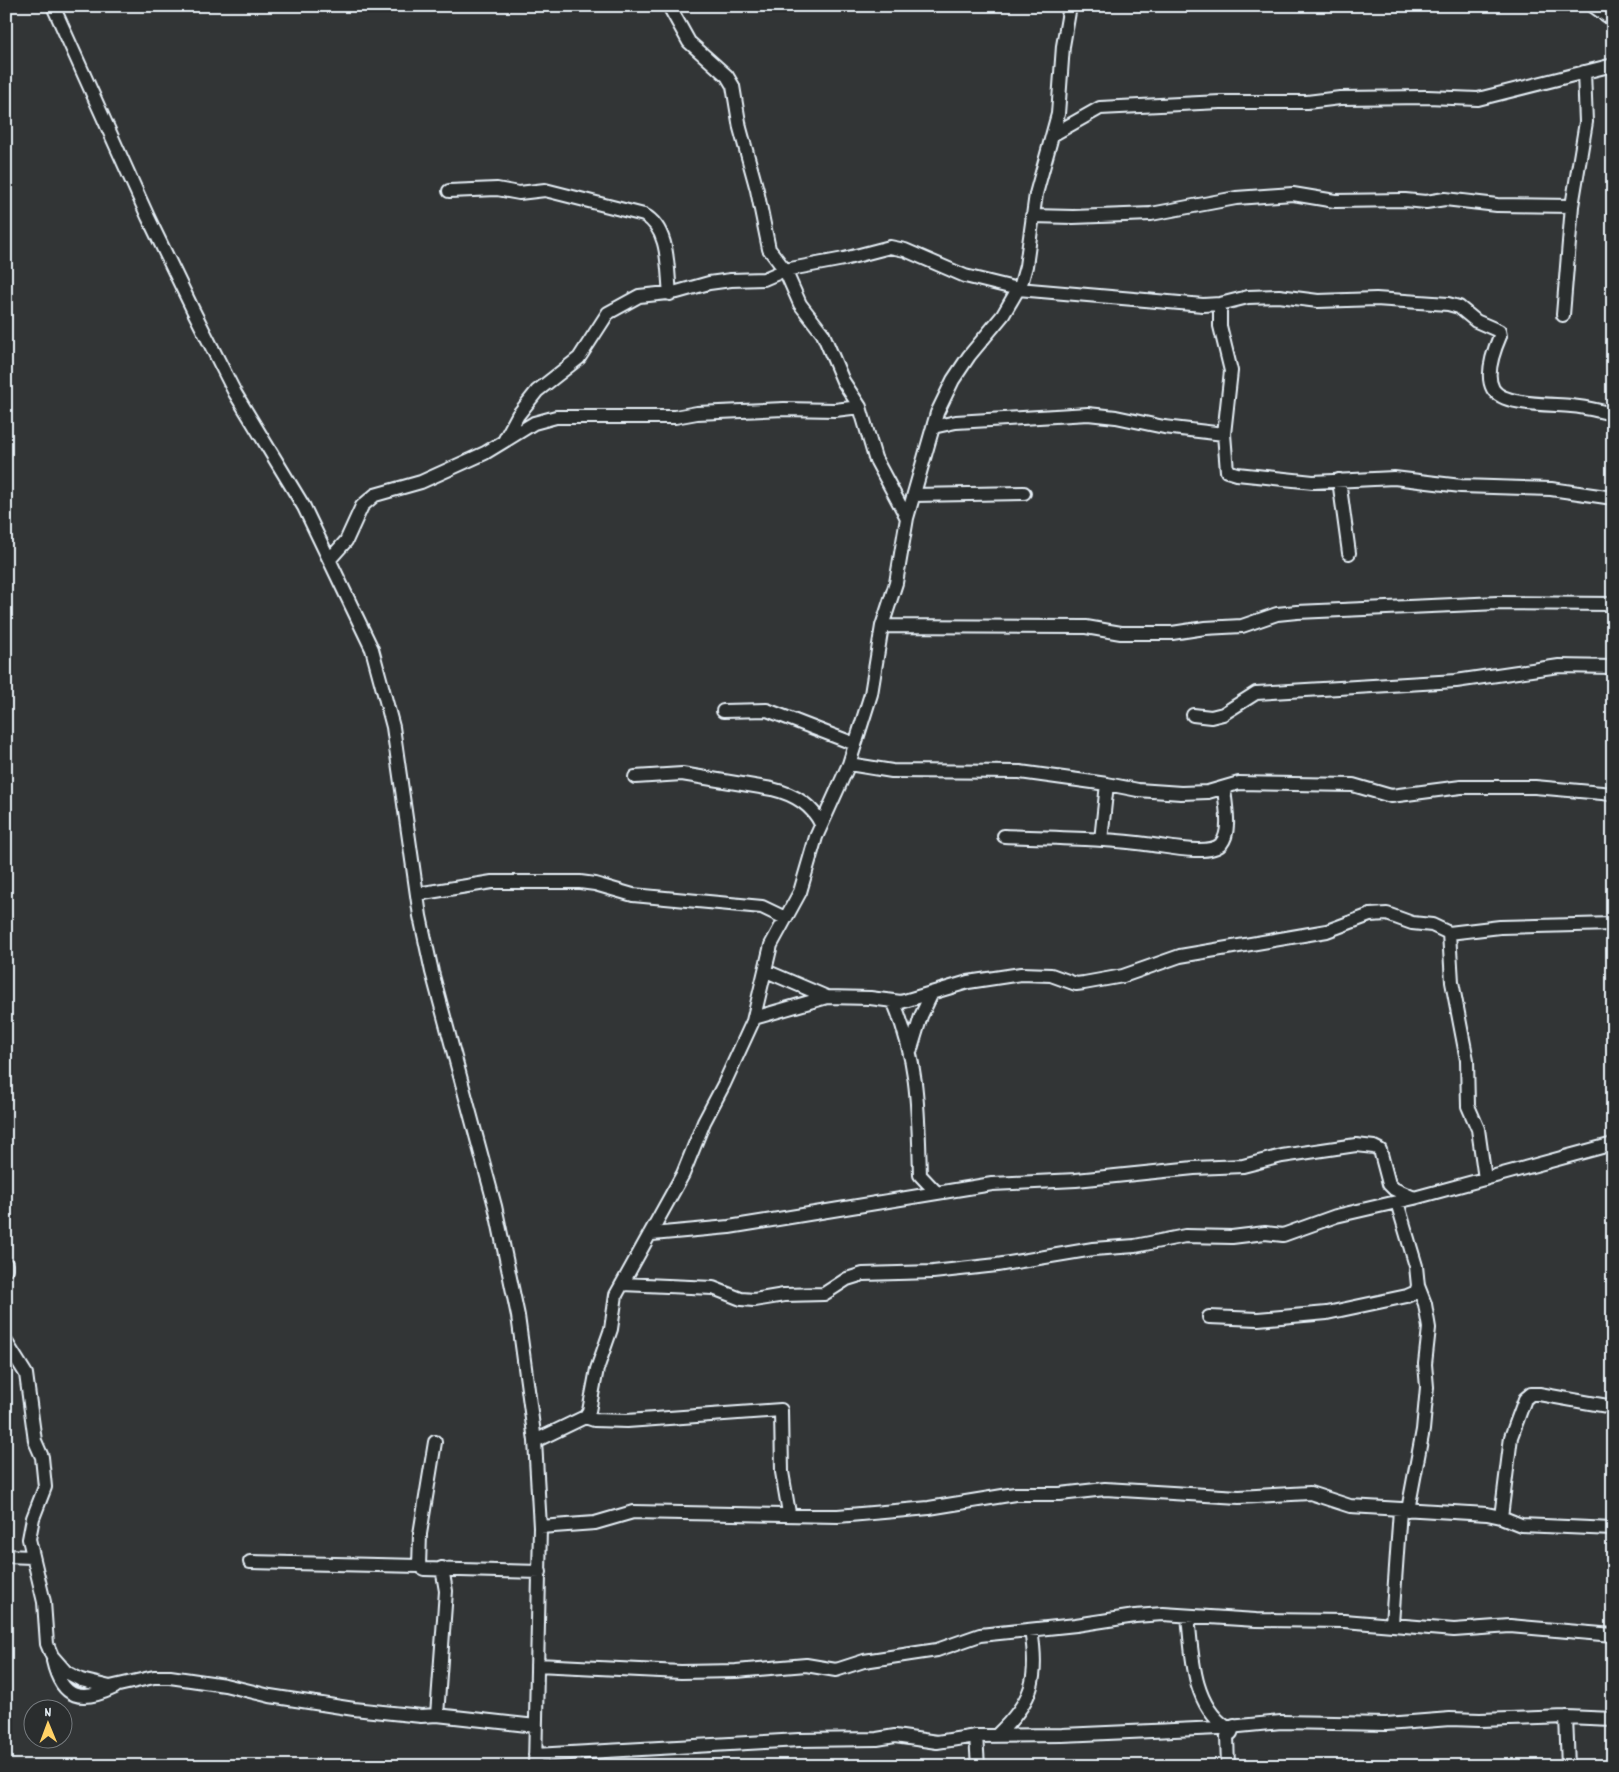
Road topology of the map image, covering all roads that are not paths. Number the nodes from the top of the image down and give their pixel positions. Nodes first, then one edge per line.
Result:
1 (53, 6) edge
2 (669, 6) edge
3 (1070, 6) edge
4 (1593, 6) edge
5 (1613, 20) edge
6 (1613, 65) edge
7 (1584, 72) junction
8 (1054, 134) junction
9 (448, 191) dead end
10 (1572, 206) junction
11 (1032, 216) junction
12 (785, 270) junction
13 (1018, 290) junction
14 (670, 294) junction
15 (1220, 304) junction
16 (1563, 315) dead end
17 (860, 407) junction
18 (1613, 414) edge
19 (933, 427) junction
20 (1224, 434) junction
21 (504, 441) junction
22 (1339, 480) junction
23 (1024, 494) dead end
24 (914, 495) junction
25 (1613, 498) edge
26 (907, 518) junction
27 (1349, 553) dead end
28 (330, 559) junction
29 (1613, 604) edge
30 (882, 626) junction
31 (1613, 667) edge
32 (723, 711) dead end
33 (1193, 715) dead end
34 (855, 744) junction
35 (849, 764) junction
36 (635, 777) dead end
37 (1107, 784) junction
38 (1224, 788) junction
39 (1613, 794) edge
40 (828, 809) junction
41 (814, 811) junction
42 (821, 824) junction
43 (1004, 836) dead end
44 (1101, 840) junction
45 (417, 894) junction
46 (785, 918) junction
47 (1613, 924) edge
48 (1449, 933) junction
49 (766, 971) junction
50 (932, 993) junction
51 (827, 997) junction
52 (894, 1003) junction
53 (754, 1018) junction
54 (910, 1051) junction
55 (1613, 1144) edge
56 (1485, 1179) junction
57 (937, 1193) junction
58 (1414, 1198) junction
59 (1397, 1202) junction
60 (652, 1234) junction
61 (6, 1264) edge
62 (6, 1269) edge
63 (622, 1284) junction
64 (1418, 1294) junction
65 (1209, 1317) dead end
66 (6, 1342) edge
67 (1613, 1407) edge
68 (585, 1417) junction
69 (535, 1441) junction
70 (434, 1442) dead end
71 (1404, 1510) junction
72 (789, 1513) junction
73 (1501, 1516) junction
74 (540, 1527) junction
75 (1613, 1529) edge
76 (31, 1551) junction
77 (9, 1556) edge
78 (250, 1562) dead end
79 (419, 1566) junction
80 (442, 1568) junction
81 (540, 1572) junction
82 (1188, 1616) junction
83 (1392, 1624) junction
84 (1031, 1630) junction
85 (1613, 1635) edge
86 (537, 1665) junction
87 (437, 1715) junction
88 (1566, 1717) junction
89 (1613, 1719) edge
90 (536, 1726) junction
91 (1226, 1729) junction
92 (997, 1735) junction
93 (976, 1736) junction
94 (535, 1760) edge
95 (978, 1766) edge
96 (1228, 1766) edge
97 (1568, 1766) edge

1 - 28 street
2 - 12 street
3 - 8 street
4 - 5 street
6 - 7 street
7 - 8 street
7 - 10 street
8 - 11 street
9 - 14 street
10 - 11 street
10 - 16 street
11 - 13 street
12 - 13 street
12 - 14 street
12 - 17 street
13 - 15 street
13 - 19 street
14 - 21 street
15 - 18 street
15 - 20 street
17 - 21 street
17 - 26 street
19 - 20 street
19 - 24 street
20 - 22 street
21 - 28 street
22 - 25 street
22 - 27 street
23 - 24 street
24 - 26 street
26 - 30 street
28 - 45 street
29 - 30 street
30 - 34 street
31 - 33 street
32 - 34 street
34 - 35 street
35 - 37 street
35 - 40 street
36 - 41 street
37 - 38 street
37 - 44 street
38 - 39 street
38 - 44 street
40 - 41 street
40 - 42 street
41 - 42 street
42 - 46 street
43 - 44 street
45 - 46 street
45 - 69 street
46 - 49 street
47 - 48 street
48 - 50 street
48 - 56 street
49 - 51 street
49 - 53 street
50 - 52 street
50 - 54 street
51 - 52 street
51 - 53 street
52 - 54 street
53 - 60 street
54 - 57 street
55 - 56 street
56 - 58 street
57 - 58 street
57 - 60 street
58 - 59 street
59 - 63 street
59 - 64 street
60 - 63 street
61 - 62 street
63 - 68 street
64 - 65 street
64 - 71 street
66 - 76 street
67 - 73 street
68 - 69 street
68 - 72 street
69 - 74 street
70 - 79 street
71 - 72 street
71 - 73 street
71 - 83 street
72 - 74 street
73 - 75 street
74 - 81 street
76 - 77 street
76 - 87 street
78 - 79 street
79 - 80 street
80 - 81 street
80 - 87 street
81 - 86 street
82 - 83 street
82 - 84 street
82 - 91 street
83 - 85 street
84 - 86 street
84 - 92 street
86 - 90 street
87 - 90 street
88 - 89 street
88 - 91 street
88 - 97 street
90 - 94 street
91 - 92 street
91 - 96 street
92 - 93 street
93 - 94 street
93 - 95 street

